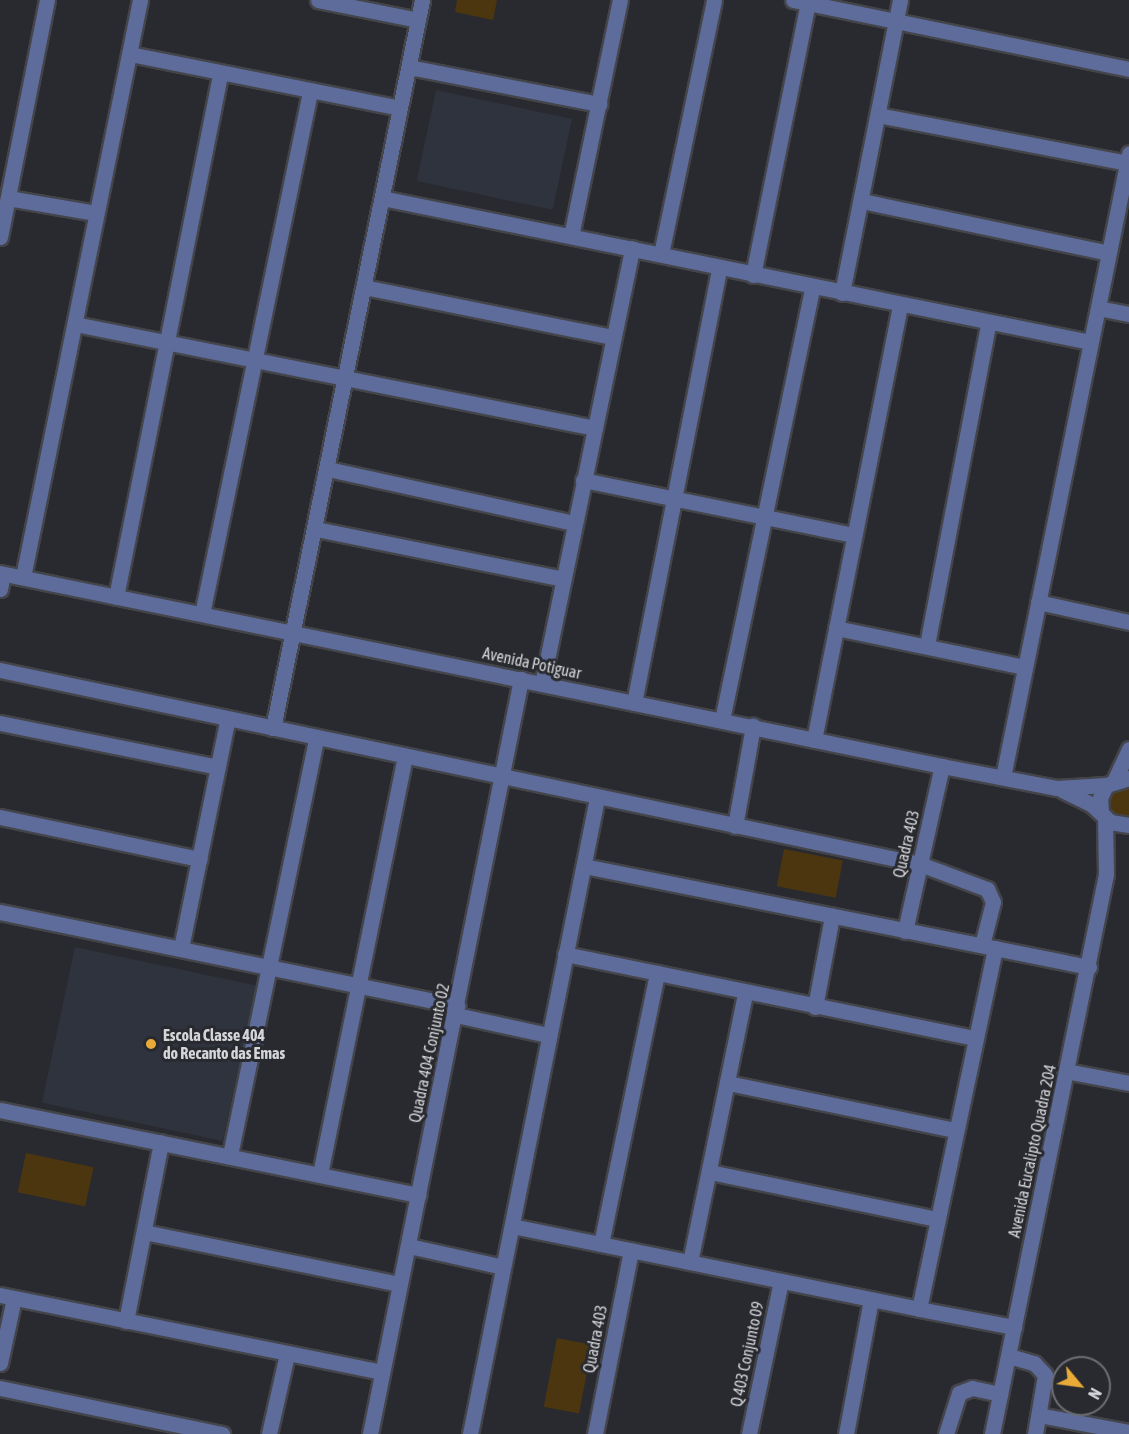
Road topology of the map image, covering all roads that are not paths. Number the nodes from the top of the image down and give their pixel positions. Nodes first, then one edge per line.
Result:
1 (47, 0) edge
2 (140, 0) edge
3 (318, 0) edge
4 (422, 0) edge
5 (620, 0) edge
6 (714, 0) edge
7 (900, 0) edge
8 (800, 2) edge
9 (418, 20) junction
10 (896, 22) junction
11 (130, 54) junction
12 (409, 67) junction
13 (1129, 69) edge
14 (220, 75) junction
15 (310, 92) junction
16 (599, 104) junction
17 (400, 108) junction
18 (878, 115) junction
19 (1128, 159) edge
20 (8, 198) junction
21 (382, 198) junction
22 (862, 201) junction
23 (96, 213) junction
24 (571, 236) junction
25 (0, 237) edge
26 (632, 248) junction
27 (1109, 253) junction
28 (662, 254) junction
29 (719, 268) junction
30 (753, 275) junction
31 (364, 287) junction
32 (812, 288) junction
33 (842, 293) junction
34 (900, 306) junction
35 (1098, 308) junction
36 (1129, 314) edge
37 (75, 324) junction
38 (988, 324) junction
39 (613, 337) junction
40 (166, 342) junction
41 (1090, 342) junction
42 (256, 360) junction
43 (345, 381) junction
44 (595, 428) junction
45 (328, 469) junction
46 (583, 480) junction
47 (675, 498) junction
48 (764, 516) junction
49 (574, 523) junction
50 (316, 529) junction
51 (854, 535) junction
52 (1, 578) edge
53 (23, 578) junction
54 (563, 579) junction
55 (116, 597) junction
56 (1038, 602) junction
57 (202, 614) junction
58 (1129, 622) edge
59 (836, 628) junction
60 (293, 633) junction
61 (927, 645) junction
62 (1024, 667) junction
63 (0, 670) edge
64 (521, 679) junction
65 (542, 684) junction
66 (634, 703) junction
67 (722, 720) junction
68 (227, 721) junction
69 (0, 723) edge
70 (753, 726) junction
71 (273, 728) junction
72 (316, 738) junction
73 (814, 740) junction
74 (1129, 749) edge
75 (405, 756) junction
76 (942, 766) junction
77 (218, 767) junction
78 (1003, 777) junction
79 (503, 779) junction
80 (1117, 781) edge
81 (1056, 788) junction
82 (597, 798) junction
83 (1103, 814) junction
84 (0, 817) edge
85 (1129, 825) edge
86 (735, 826) junction
87 (1129, 830) edge
88 (200, 859) junction
89 (920, 864) junction
90 (584, 866) junction
91 (1106, 874) junction
92 (0, 912) edge
93 (832, 916) junction
94 (905, 931) junction
95 (988, 947) junction
96 (181, 948) junction
97 (565, 954) junction
98 (271, 965) junction
99 (1089, 967) junction
100 (657, 973) junction
101 (360, 985) junction
102 (745, 993) junction
103 (815, 1007) junction
104 (457, 1011) junction
105 (548, 1035) junction
106 (975, 1038) junction
107 (1066, 1071) junction
108 (728, 1083) junction
109 (1129, 1083) edge
110 (0, 1110) edge
111 (955, 1130) junction
112 (161, 1142) junction
113 (230, 1155) junction
114 (710, 1172) junction
115 (320, 1174) junction
116 (418, 1195) junction
117 (937, 1219) junction
118 (512, 1226) junction
119 (144, 1232) junction
120 (601, 1244) junction
121 (409, 1246) junction
122 (631, 1251) junction
123 (690, 1262) junction
124 (503, 1267) junction
125 (781, 1281) junction
126 (400, 1284) junction
127 (7, 1297) edge
128 (871, 1299) junction
129 (919, 1309) junction
130 (126, 1320) junction
131 (1014, 1327) junction
132 (286, 1354) junction
133 (1009, 1356) junction
134 (0, 1363) edge
135 (381, 1372) junction
136 (0, 1388) edge
137 (1000, 1394) junction
138 (1039, 1414) junction
139 (1129, 1432) edge
140 (222, 1434) edge
141 (269, 1434) edge
142 (370, 1434) edge
143 (470, 1434) edge
144 (595, 1434) edge
145 (749, 1434) edge
146 (846, 1434) edge
147 (946, 1434) edge
148 (992, 1434) edge
149 (1035, 1434) edge

1 - 20 street
2 - 11 street
3 - 9 street
4 - 9 street
5 - 16 street
6 - 28 street
7 - 10 street
8 - 10 street
8 - 30 street
9 - 12 street
10 - 13 street
10 - 18 street
11 - 14 street
11 - 23 street
12 - 16 street
12 - 17 street
14 - 15 street
14 - 40 street
15 - 17 street
15 - 42 street
16 - 24 street
17 - 21 street
18 - 19 street
18 - 22 street
19 - 27 street
20 - 23 street
20 - 25 street
21 - 24 street
21 - 31 street
22 - 27 street
22 - 33 street
23 - 37 street
24 - 26 street
26 - 28 street
26 - 39 street
27 - 35 street
28 - 29 street
29 - 30 street
29 - 47 street
30 - 32 street
31 - 39 street
31 - 43 street
32 - 33 street
32 - 48 street
33 - 34 street
34 - 38 street
34 - 51 street
35 - 36 street
35 - 41 street
37 - 40 street
37 - 53 street
38 - 41 street
38 - 61 street
39 - 44 street
40 - 42 street
40 - 55 street
41 - 56 street
42 - 43 street
42 - 57 street
43 - 44 street
43 - 45 street
44 - 46 street
45 - 49 street
45 - 50 street
46 - 47 street
46 - 49 street
47 - 48 street
47 - 66 street
48 - 51 street
48 - 67 street
49 - 54 street
50 - 54 street
50 - 60 street
51 - 59 street
52 - 53 street, Avenida Potiguar
53 - 55 street, Avenida Potiguar
54 - 65 street
55 - 57 street, Avenida Potiguar
56 - 58 street
56 - 62 street
57 - 60 street, Avenida Potiguar
59 - 61 street
59 - 73 street
60 - 64 street, Avenida Potiguar
60 - 71 street
61 - 62 street
62 - 78 street
63 - 68 street
64 - 65 street, Avenida Potiguar
64 - 79 street, Quadra 404 Conjunto 02
65 - 66 street, Avenida Potiguar
66 - 67 street, Avenida Potiguar
67 - 70 street, Avenida Potiguar
68 - 71 street
68 - 77 street
69 - 77 street
70 - 73 street, Avenida Potiguar
70 - 86 street
71 - 72 street
72 - 75 street
72 - 98 street
73 - 76 street, Avenida Potiguar
74 - 80 street
75 - 79 street
75 - 101 street
76 - 78 street, Avenida Potiguar
76 - 89 street, Quadra 403
77 - 88 street
78 - 81 street, Avenida Potiguar
79 - 82 street
79 - 104 street, Quadra 404 Conjunto 02
80 - 81 street, Avenida Potiguar
80 - 83 street
81 - 83 street, Avenida Potiguar
82 - 86 street
82 - 90 street
83 - 85 street, Avenida Potiguar
83 - 91 street
84 - 88 street
86 - 89 street
87 - 91 street
88 - 96 street
89 - 94 street, Quadra 403
89 - 95 street
90 - 93 street
90 - 97 street
91 - 99 street, Avenida Eucalipto Quadra 204
92 - 96 street
93 - 94 street
93 - 103 street
94 - 95 street
95 - 99 street
95 - 106 street
96 - 98 street
97 - 100 street
97 - 105 street
98 - 101 street
98 - 113 street
99 - 107 street, Avenida Eucalipto Quadra 204
100 - 102 street
100 - 120 street
101 - 104 street
101 - 115 street
102 - 103 street
102 - 108 street
103 - 106 street
104 - 105 street
104 - 116 street, Quadra 404 Conjunto 02
105 - 118 street
106 - 111 street
107 - 109 street
107 - 131 street, Avenida Eucalipto Quadra 204
108 - 111 street
108 - 114 street
110 - 112 street
111 - 117 street
112 - 113 street
112 - 119 street
113 - 115 street
114 - 117 street
114 - 123 street
115 - 116 street
116 - 121 street, Quadra 404 Conjunto 02
117 - 129 street
118 - 120 street
118 - 124 street
119 - 126 street
119 - 130 street
120 - 122 street
121 - 124 street
121 - 126 street, Quadra 404 Conjunto 02
122 - 123 street
122 - 144 street, Quadra 403
123 - 125 street
124 - 143 street
125 - 128 street
125 - 145 street, Q 403 Conjunto 09
126 - 135 street, Quadra 404 Conjunto 02
127 - 130 street
127 - 134 street
128 - 129 street
128 - 146 street
129 - 131 street
130 - 132 street
131 - 133 street, Avenida Eucalipto Quadra 204
132 - 135 street
132 - 141 street
133 - 137 street, Avenida Eucalipto Quadra 204
133 - 138 street
135 - 142 street, Quadra 404 Conjunto 02
136 - 140 street
137 - 147 street
137 - 148 street, Avenida Eucalipto Quadra 204
138 - 139 street
138 - 149 street

